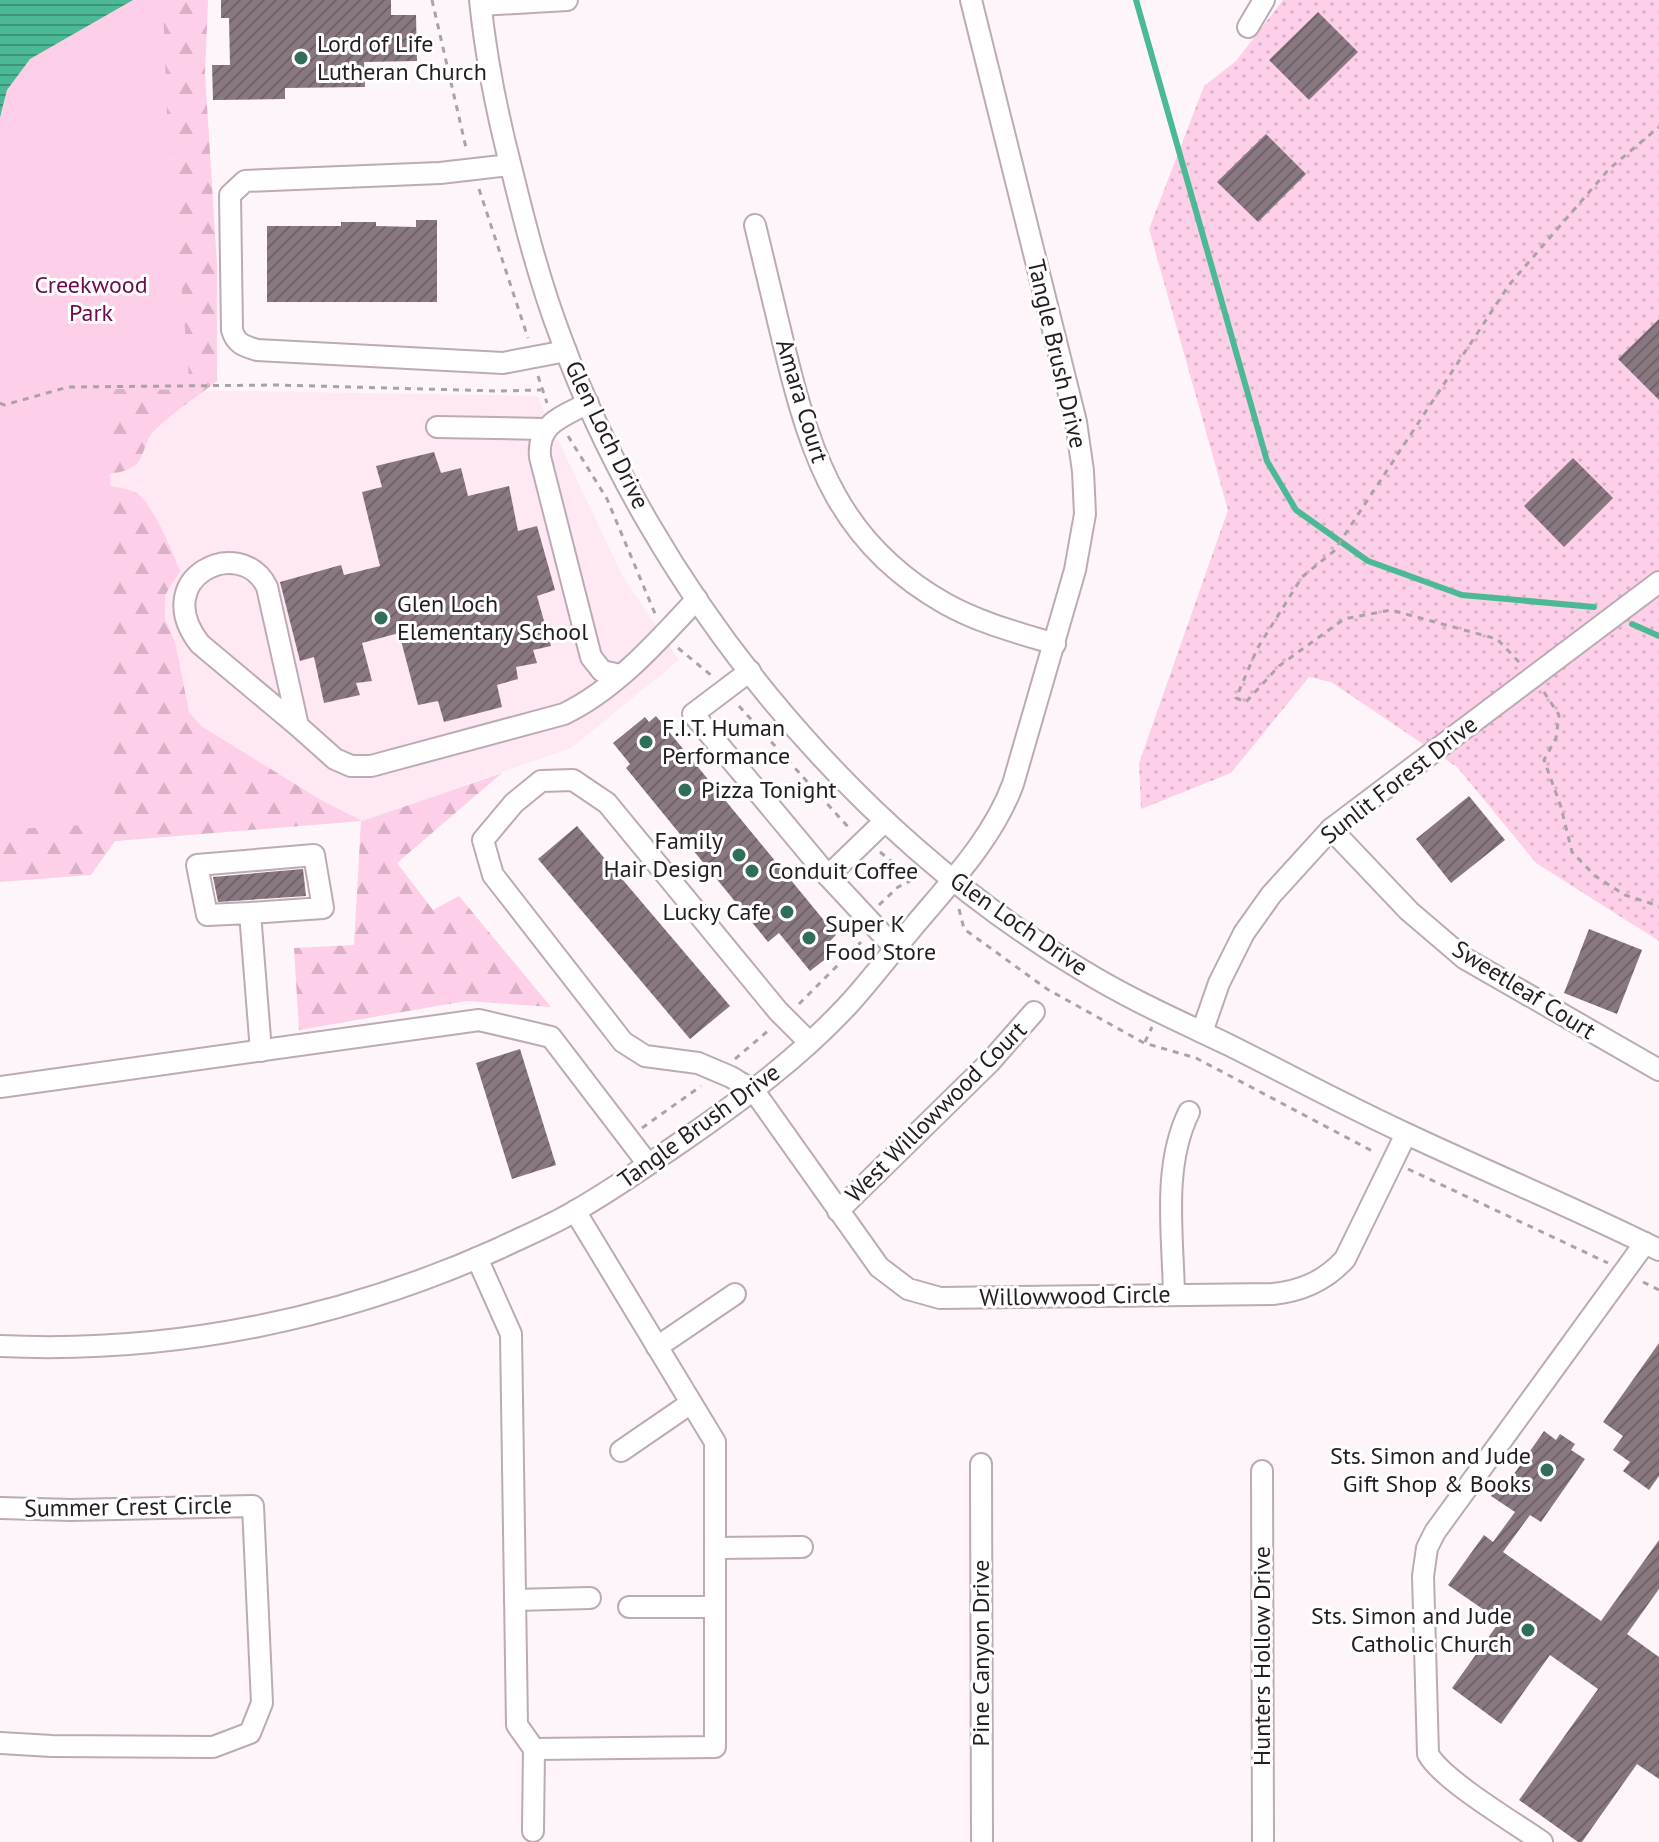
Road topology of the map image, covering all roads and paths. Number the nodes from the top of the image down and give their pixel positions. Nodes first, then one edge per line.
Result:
1 (567, 0) edge
2 (971, 0) edge
3 (1264, 0) edge
4 (481, 2) edge
5 (1248, 27) dead end
6 (1659, 127) edge
7 (510, 165) junction
8 (755, 225) dead end
9 (566, 351) junction
10 (541, 390) dead end
11 (0, 403) edge
12 (588, 403) junction
13 (437, 427) dead end
14 (544, 429) junction
15 (1659, 582) edge
16 (697, 599) junction
17 (1055, 644) junction
18 (750, 671) junction
19 (620, 675) junction
20 (1534, 677) junction
21 (298, 726) junction
22 (885, 821) junction
23 (1331, 829) junction
24 (828, 876) junction
25 (948, 884) junction
26 (1659, 906) edge
27 (250, 913) junction
28 (873, 926) junction
29 (895, 948) junction
30 (1034, 1012) dead end
31 (784, 1017) junction
32 (1202, 1032) junction
33 (809, 1042) junction
34 (261, 1051) junction
35 (1659, 1070) edge
36 (719, 1072) junction
37 (0, 1087) edge
38 (754, 1091) junction
39 (1189, 1112) dead end
40 (1406, 1134) junction
41 (629, 1137) junction
42 (1392, 1162) junction
43 (648, 1164) junction
44 (575, 1211) junction
45 (838, 1211) junction
46 (1652, 1247) edge
47 (477, 1258) junction
48 (1625, 1272) junction
49 (1659, 1290) edge
50 (735, 1294) dead end
51 (1174, 1295) junction
52 (0, 1346) edge
53 (657, 1347) junction
54 (691, 1403) junction
55 (621, 1451) dead end
56 (981, 1464) dead end
57 (1262, 1471) dead end
58 (0, 1508) edge
59 (802, 1547) dead end
60 (715, 1548) junction
61 (590, 1598) dead end
62 (515, 1600) junction
63 (629, 1607) dead end
64 (715, 1607) junction
65 (0, 1743) edge
66 (534, 1749) junction
67 (533, 1831) dead end
68 (982, 1842) edge
69 (1263, 1842) edge
70 (1542, 1842) edge

1 - 4 street
2 - 17 street, Tangle Brush Drive
3 - 5 street
4 - 7 street, Glen Loch Drive
6 - 20 path
7 - 9 street, Glen Loch Drive
7 - 9 street
8 - 17 street, Amara Court
9 - 12 street, Glen Loch Drive
10 - 11 path
12 - 14 street
12 - 16 street, Glen Loch Drive
13 - 14 street
14 - 19 street
15 - 20 street, Sunlit Forest Drive
16 - 18 street, Glen Loch Drive
16 - 19 street
17 - 25 street, Tangle Brush Drive
18 - 22 street, Glen Loch Drive
18 - 24 street
19 - 21 street
20 - 23 street, Sunlit Forest Drive
20 - 26 path
21 - 21 street
22 - 24 street
22 - 25 street, Glen Loch Drive
23 - 32 street, Sunlit Forest Drive
23 - 35 street, Sweetleaf Court
24 - 28 street
25 - 28 path
25 - 29 street, Tangle Brush Drive
25 - 32 street, Glen Loch Drive
25 - 42 path
27 - 27 street
27 - 34 street
28 - 29 street
28 - 31 path
29 - 33 street, Tangle Brush Drive
30 - 45 street, West Willowwood Court
31 - 33 street
31 - 36 path
31 - 36 street
32 - 40 street, Glen Loch Drive
33 - 38 street, Tangle Brush Drive
34 - 37 street
34 - 41 street
36 - 38 street
36 - 41 path
38 - 43 street, Tangle Brush Drive
38 - 45 street, Willowwood Circle
39 - 51 street
40 - 42 street, Willowwood Circle
40 - 46 street, Glen Loch Drive
41 - 43 street
42 - 48 path
42 - 51 street, Willowwood Circle
43 - 44 street, Tangle Brush Drive
44 - 47 street, Tangle Brush Drive
44 - 53 street
45 - 51 street, Willowwood Circle
46 - 48 street
47 - 52 street, Tangle Brush Drive
47 - 62 street
48 - 49 path
48 - 70 street
50 - 53 street
53 - 54 street
54 - 55 street
54 - 60 street
56 - 68 street, Pine Canyon Drive
57 - 69 street, Hunters Hollow Drive
58 - 65 street, Summer Crest Circle
59 - 60 street
60 - 64 street
61 - 62 street
62 - 66 street
63 - 64 street
64 - 66 street
66 - 67 street

